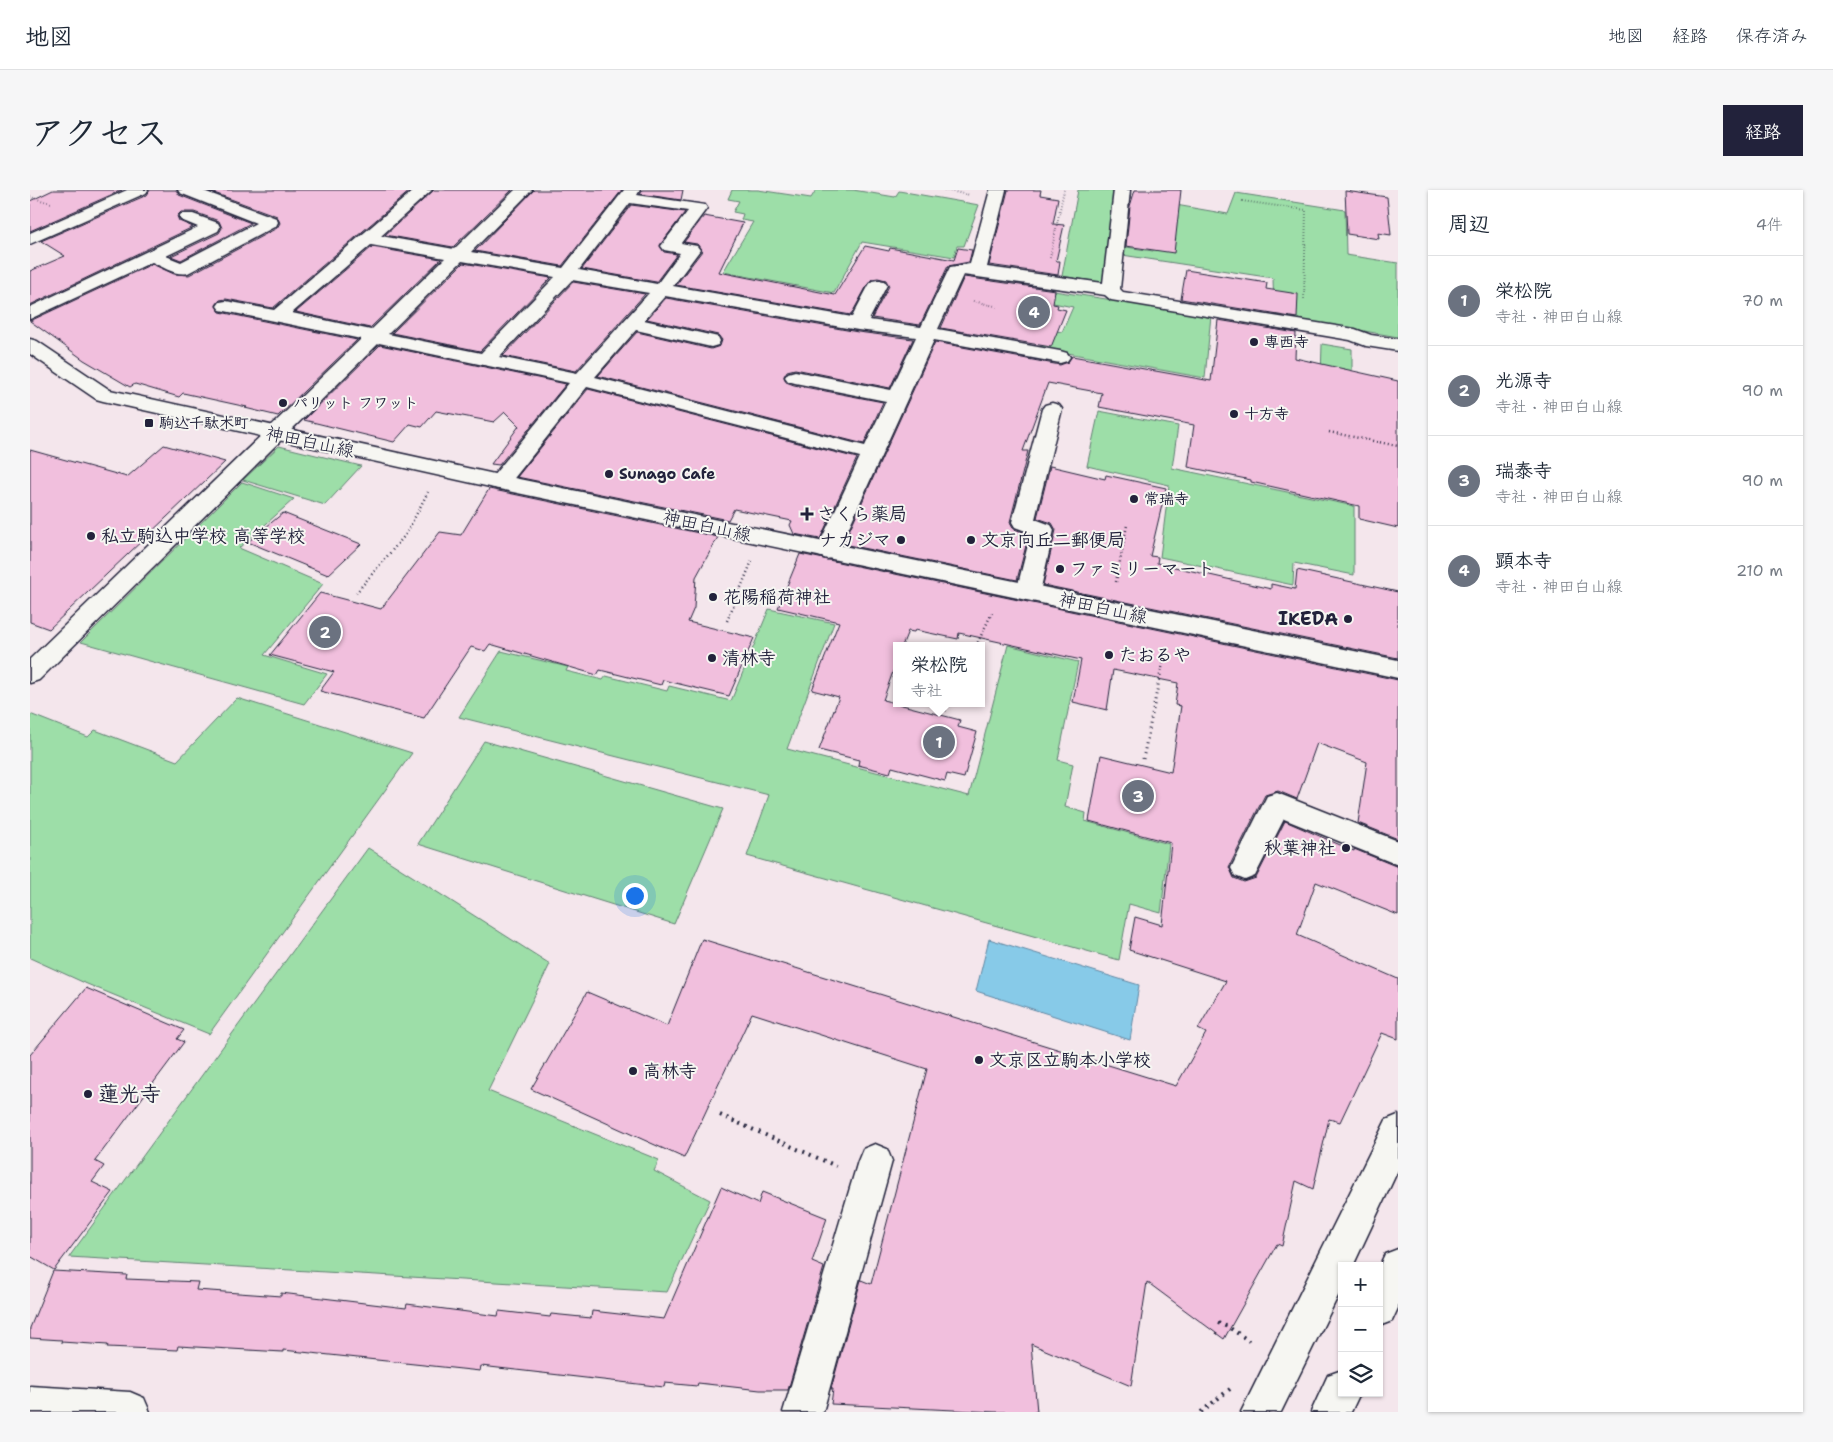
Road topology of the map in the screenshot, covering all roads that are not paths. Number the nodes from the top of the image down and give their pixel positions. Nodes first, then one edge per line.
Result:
1 (140, 190) edge
2 (186, 190) edge
3 (424, 190) edge
4 (524, 190) edge
5 (998, 190) edge
6 (1122, 190) edge
7 (629, 194) edge
8 (187, 217) dead end
9 (368, 239) junction
10 (30, 240) edge
11 (458, 255) junction
12 (154, 257) junction
13 (977, 270) junction
14 (568, 273) junction
15 (878, 284) dead end
16 (661, 290) junction
17 (1111, 290) junction
18 (226, 306) dead end
19 (30, 314) edge
20 (278, 316) junction
21 (631, 323) junction
22 (858, 324) junction
23 (928, 333) junction
24 (377, 335) junction
25 (712, 340) dead end
26 (30, 345) edge
27 (1398, 345) edge
28 (1060, 357) dead end
29 (486, 360) junction
30 (795, 377) dead end
31 (582, 380) junction
32 (898, 397) junction
33 (1052, 409) dead end
34 (272, 434) junction
35 (872, 454) junction
36 (499, 482) junction
37 (827, 551) junction
38 (1028, 592) junction
39 (1398, 669) edge
40 (30, 674) edge
41 (1398, 853) edge
42 (1245, 868) dead end
43 (1398, 1132) edge
44 (872, 1171) road end
45 (1398, 1267) edge
46 (1379, 1307) edge
47 (1338, 1397) edge
48 (30, 1405) edge
49 (107, 1411) edge
50 (803, 1412) edge
51 (1260, 1412) edge
52 (1331, 1412) edge

1 - 10 street
2 - 12 street
3 - 9 street
4 - 11 street
5 - 13 street
6 - 17 street
7 - 14 street
7 - 16 street
8 - 12 street
9 - 11 street
9 - 20 street
11 - 14 street
11 - 24 street
12 - 19 street
13 - 17 street
13 - 23 street
14 - 16 street
14 - 29 street
15 - 22 street
16 - 21 street
16 - 22 street
17 - 27 street
18 - 20 street
20 - 24 street
21 - 25 street
21 - 31 street
22 - 23 street
23 - 28 street
23 - 32 street
24 - 29 street
24 - 34 street
26 - 34 street, 神田白山線
29 - 31 street
30 - 32 street
31 - 35 street
31 - 36 street
32 - 35 street
33 - 38 street
34 - 36 street, 神田白山線
34 - 40 street
35 - 37 street
36 - 37 street, 神田白山線
37 - 38 street, 神田白山線
38 - 39 street, 神田白山線
41 - 42 street
43 - 51 street
44 - 50 street
45 - 46 street
47 - 52 street
48 - 49 street

